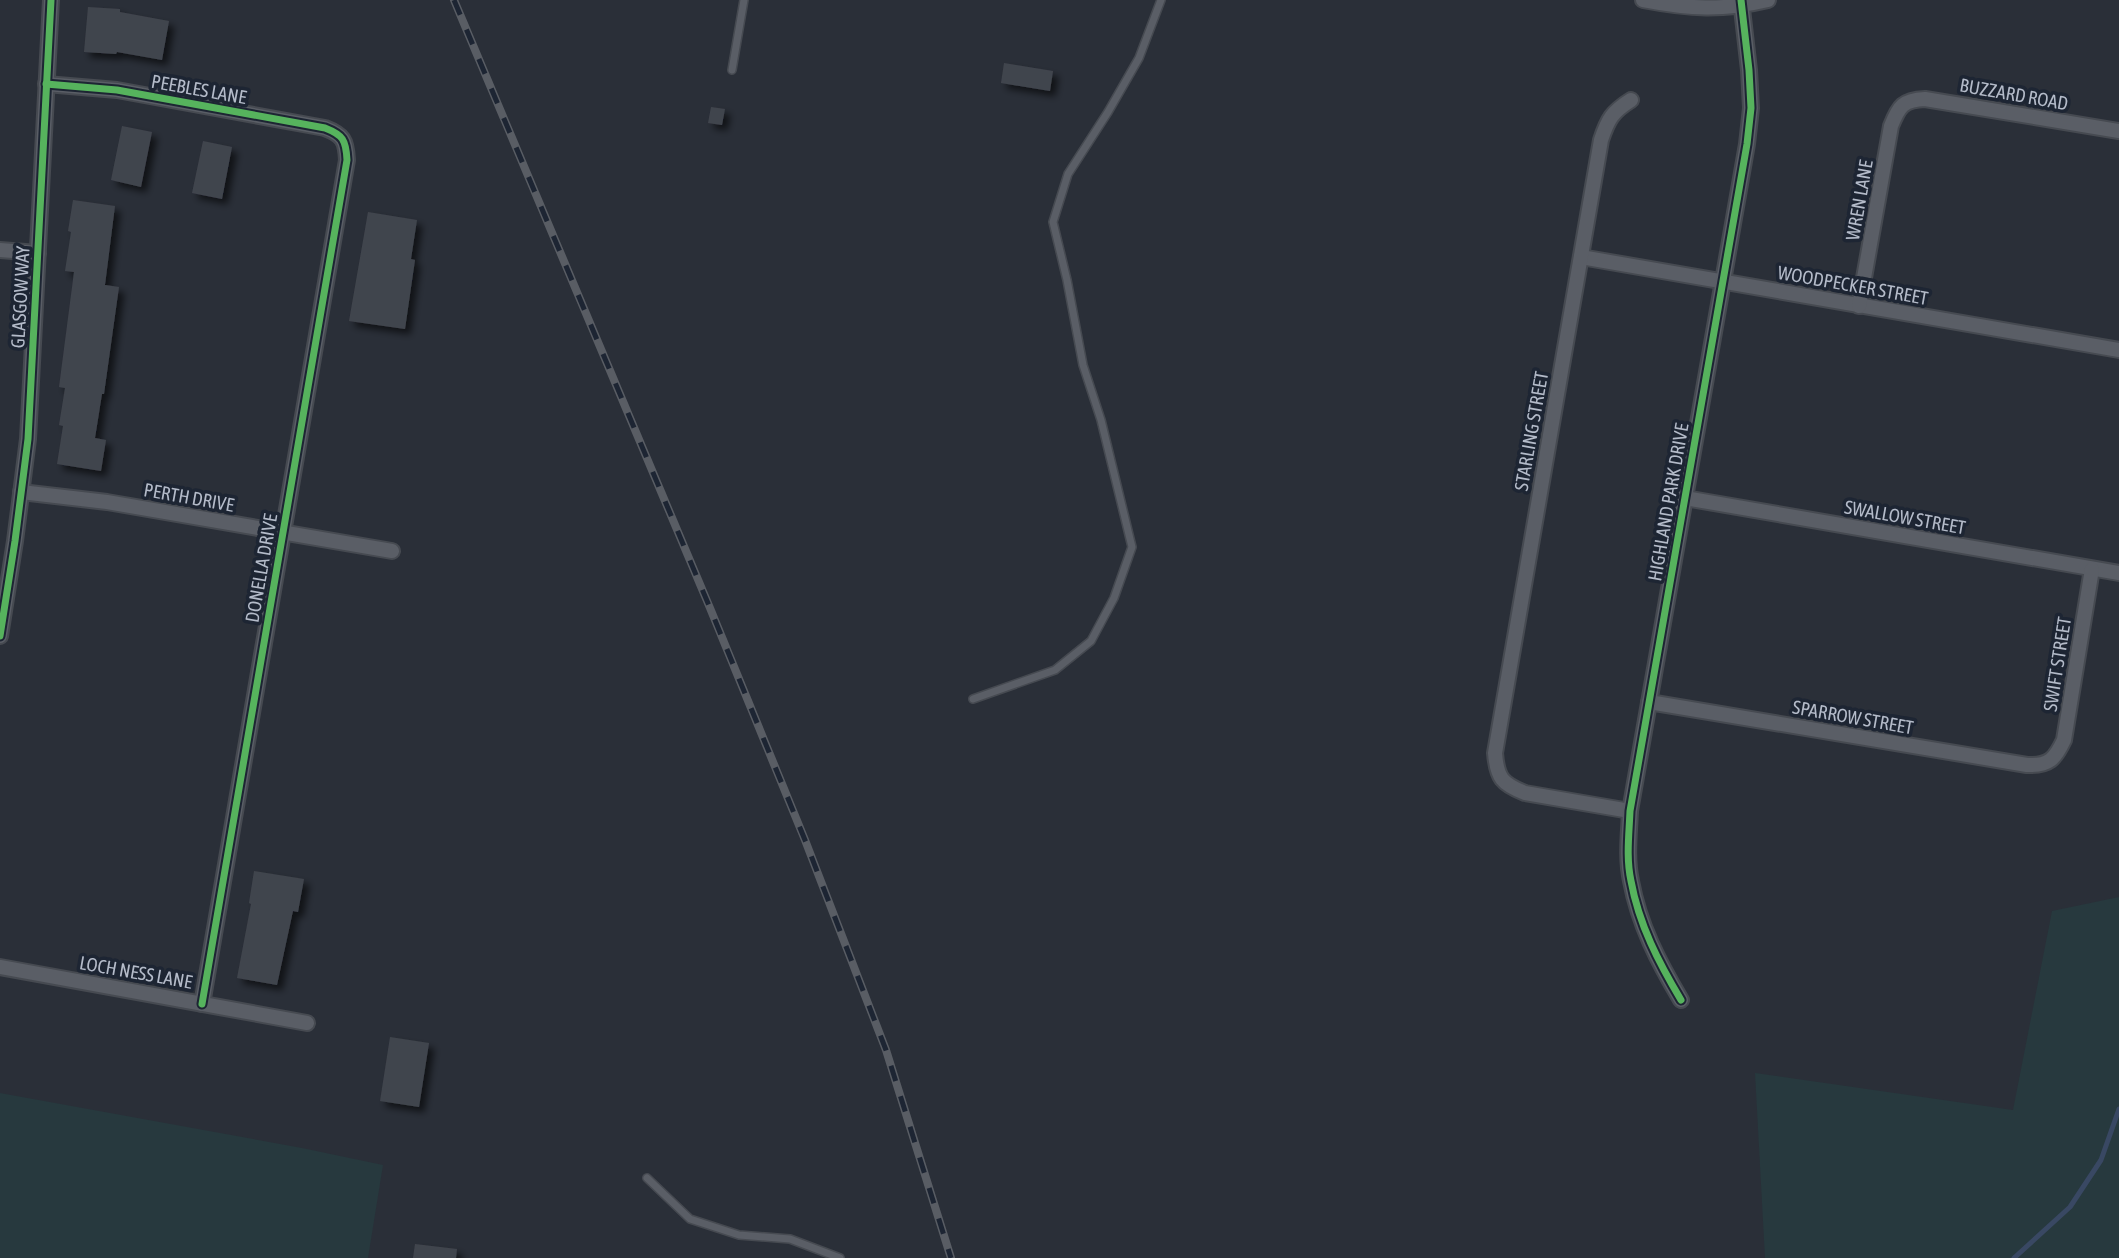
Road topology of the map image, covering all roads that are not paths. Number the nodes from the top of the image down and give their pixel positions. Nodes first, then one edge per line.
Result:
1 (51, 0) edge
2 (744, 0) edge
3 (1161, 0) edge
4 (1643, 0) edge
5 (1768, 0) edge
6 (1742, 3) edge
7 (732, 70) dead end
8 (47, 83) junction
9 (1631, 100) dead end
10 (1903, 103) joint
11 (2119, 131) edge
12 (343, 138) joint
13 (0, 250) edge
14 (38, 253) junction
15 (1581, 257) junction
16 (1723, 282) junction
17 (1859, 306) junction
18 (2119, 350) edge
19 (21, 492) junction
20 (1685, 498) junction
21 (283, 532) junction
22 (392, 551) dead end
23 (2092, 569) junction
24 (2119, 573) edge
25 (0, 636) edge
26 (973, 699) dead end
27 (1649, 702) junction
28 (2050, 761) joint
29 (1630, 811) junction
30 (0, 967) edge
31 (1681, 1000) dead end
32 (202, 1004) junction
33 (307, 1023) dead end
34 (647, 1178) dead end
35 (840, 1258) edge

1 - 8 street, GLASGOW WAY
2 - 7 lane
3 - 26 lane
4 - 6 street
5 - 6 street
6 - 16 street, HIGHLAND PARK DRIVE
8 - 12 street, PEEBLES LANE
8 - 14 street, GLASGOW WAY
9 - 15 street, STARLING STREET
10 - 11 street, BUZZARD ROAD
10 - 17 street, WREN LANE
12 - 21 street, DONELLA DRIVE
13 - 14 street
14 - 19 street, GLASGOW WAY
15 - 16 street, WOODPECKER STREET
15 - 29 street, STARLING STREET
16 - 17 street, WOODPECKER STREET
16 - 20 street, HIGHLAND PARK DRIVE
17 - 18 street, WOODPECKER STREET
19 - 21 street, PERTH DRIVE
19 - 25 street, GLASGOW WAY
20 - 23 street, SWALLOW STREET
20 - 27 street, HIGHLAND PARK DRIVE
21 - 22 street, PERTH DRIVE
21 - 32 street, DONELLA DRIVE
23 - 24 street, SWALLOW STREET
23 - 28 street, SWIFT STREET
27 - 28 street, SPARROW STREET
27 - 29 street, HIGHLAND PARK DRIVE
29 - 31 street, HIGHLAND PARK DRIVE
30 - 32 street, LOCH NESS LANE
32 - 33 street, LOCH NESS LANE
34 - 35 lane

